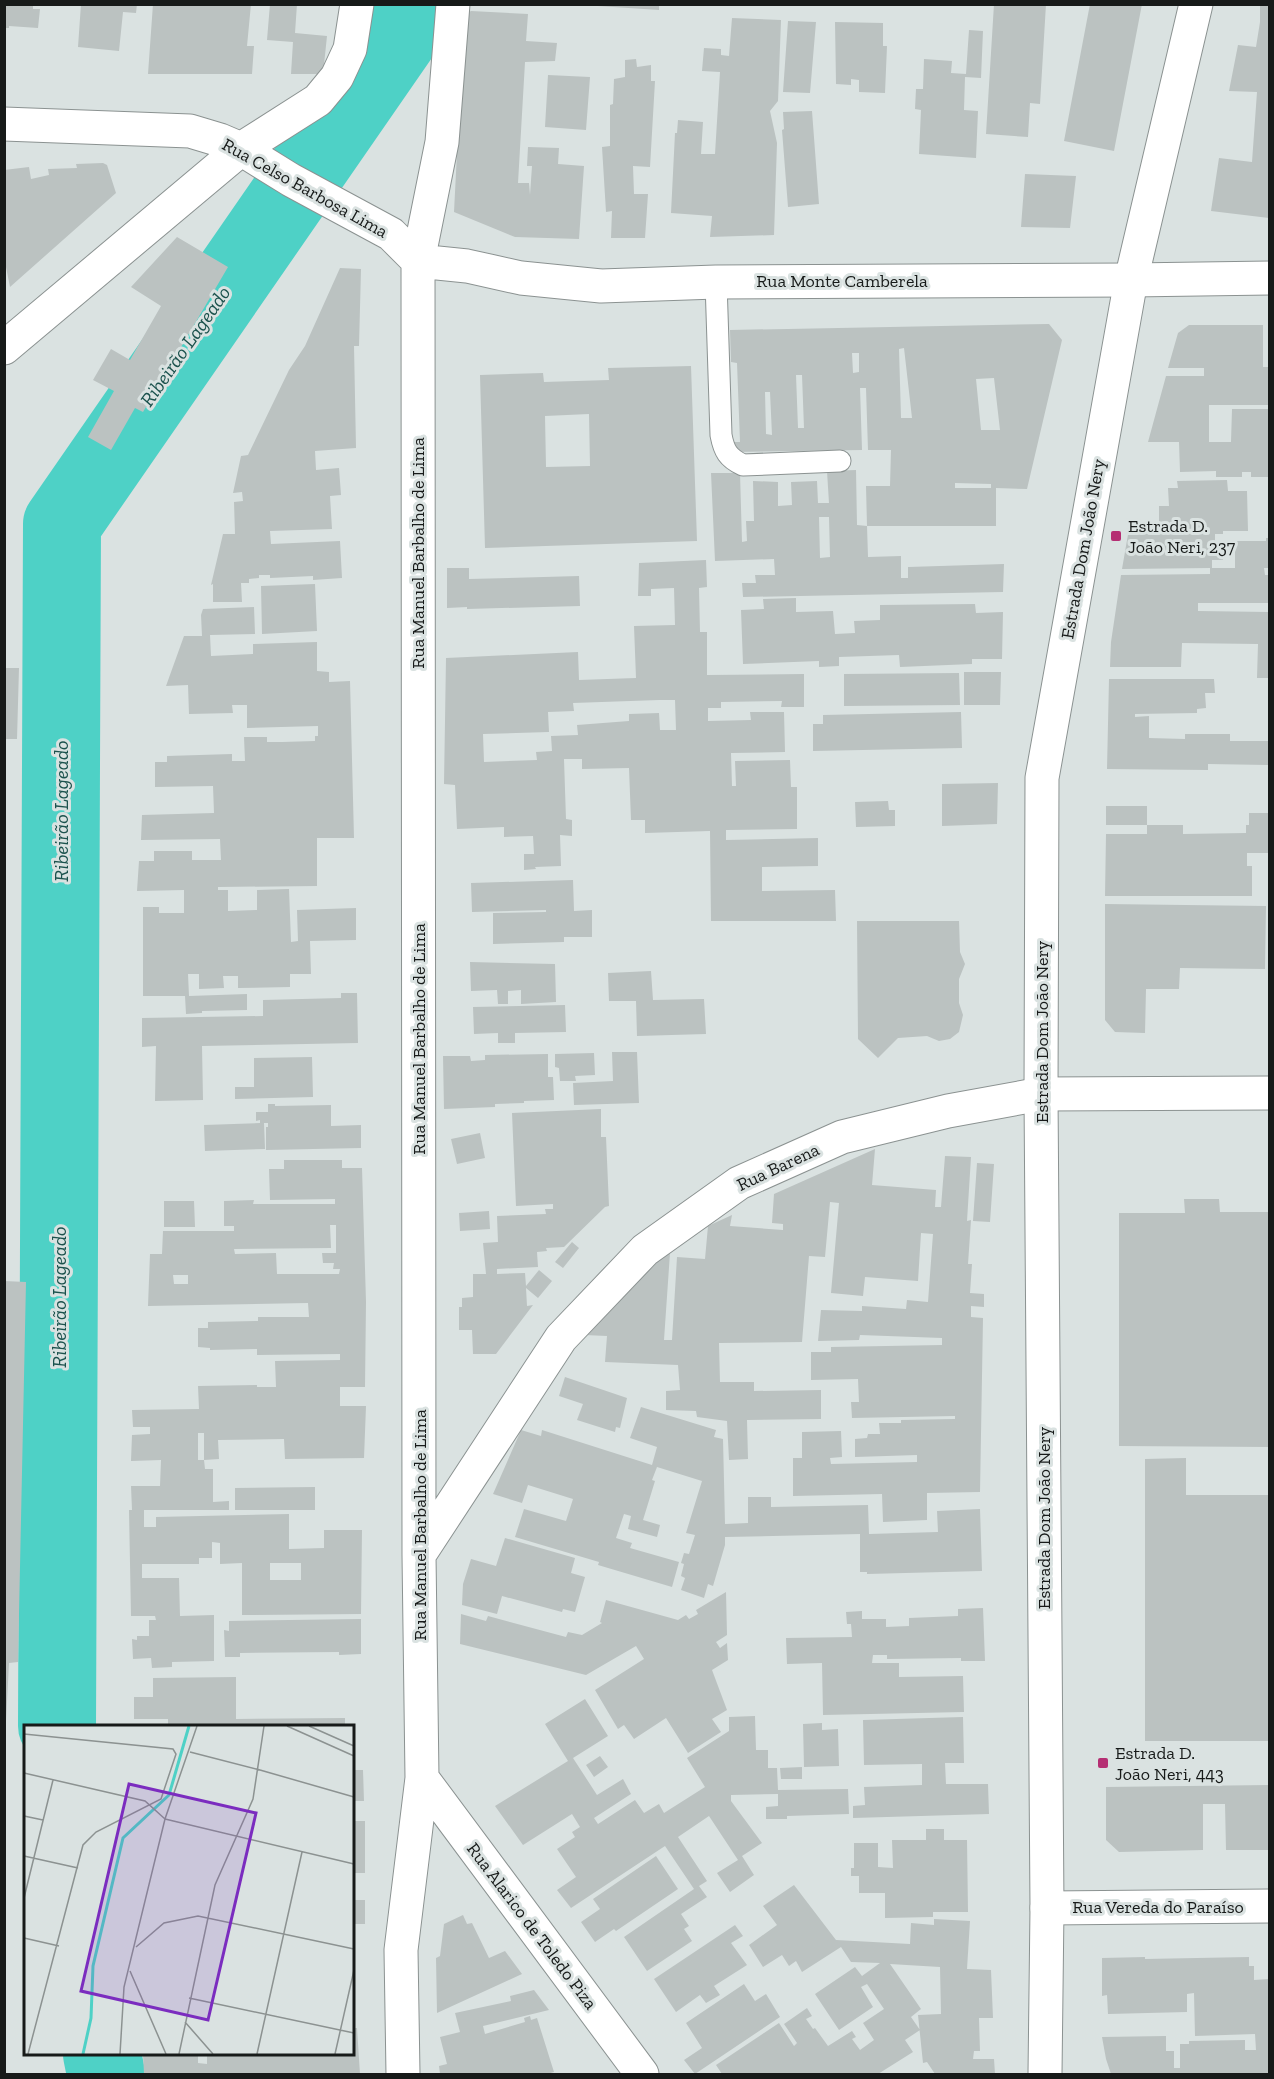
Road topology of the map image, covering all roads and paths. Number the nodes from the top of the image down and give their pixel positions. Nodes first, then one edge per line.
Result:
1 (357, 4) edge
2 (453, 4) edge
3 (1197, 4) edge
4 (4, 124) edge
5 (241, 149) junction
6 (417, 261) junction
7 (1269, 278) edge
8 (1131, 280) junction
9 (716, 282) junction
10 (4, 348) edge
11 (840, 461) dead end
12 (1269, 1093) edge
13 (1041, 1094) junction
14 (419, 1555) junction
15 (422, 1778) junction
16 (1269, 1906) edge
17 (1047, 1908) junction
18 (403, 2074) edge
19 (642, 2074) edge
20 (1045, 2074) edge

1 - 5 street
2 - 6 street, Rua Manuel Barbalho de Lima
3 - 8 street, Estrada Dom João Nery
4 - 5 street, Rua Celso Barbosa Lima
5 - 6 street, Rua Celso Barbosa Lima
5 - 10 street
6 - 9 street, Rua Monte Camberela
6 - 14 street, Rua Manuel Barbalho de Lima
7 - 8 street, Rua Monte Camberela
8 - 9 street, Rua Monte Camberela
8 - 13 street, Estrada Dom João Nery
9 - 11 lane
12 - 13 street, Rua Barena
13 - 14 street, Rua Barena
13 - 17 street, Estrada Dom João Nery
14 - 15 street, Rua Manuel Barbalho de Lima
15 - 18 street, Rua Manuel Barbalho de Lima
15 - 19 street, Rua Alarico de Toledo Piza
16 - 17 street, Rua Vereda do Paraíso
17 - 20 street, Estrada Dom João Nery

